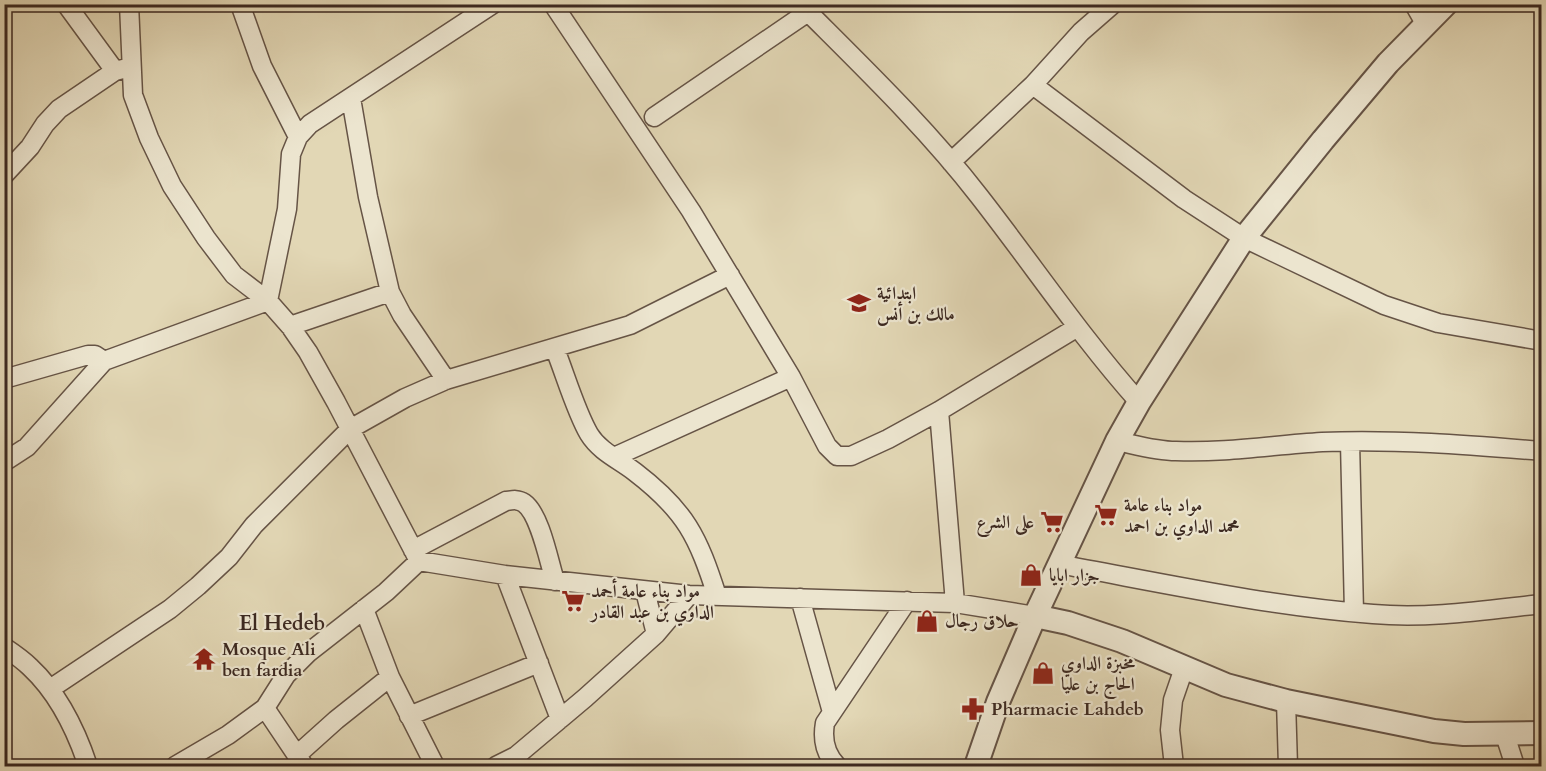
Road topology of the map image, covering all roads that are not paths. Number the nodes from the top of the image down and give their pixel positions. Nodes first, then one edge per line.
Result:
1 (66, 4) edge
2 (129, 4) edge
3 (240, 4) edge
4 (493, 4) edge
5 (553, 4) edge
6 (1113, 4) edge
7 (1414, 4) edge
8 (1446, 4) edge
9 (806, 7) edge
10 (1426, 25) junction
11 (123, 69) junction
12 (1033, 85) junction
13 (351, 98) junction
14 (654, 117) dead end
15 (298, 136) junction
16 (951, 162) junction
17 (4, 175) edge
18 (1244, 238) junction
19 (730, 275) junction
20 (390, 292) junction
21 (268, 301) junction
22 (290, 326) junction
23 (1076, 328) junction
24 (1542, 341) edge
25 (555, 349) junction
26 (104, 361) junction
27 (791, 377) junction
28 (4, 379) edge
29 (446, 380) junction
30 (1139, 402) junction
31 (939, 411) junction
32 (350, 429) junction
33 (1117, 441) junction
34 (1350, 442) junction
35 (1542, 451) edge
36 (614, 458) junction
37 (4, 462) edge
38 (416, 555) junction
39 (1058, 564) junction
40 (505, 574) junction
41 (555, 581) junction
42 (645, 591) junction
43 (689, 596) junction
44 (717, 596) junction
45 (800, 598) junction
46 (907, 601) junction
47 (955, 603) junction
48 (1542, 604) edge
49 (364, 609) junction
50 (1354, 612) junction
51 (1035, 616) junction
52 (656, 634) junction
53 (5, 648) edge
54 (539, 663) junction
55 (1184, 668) junction
56 (390, 677) junction
57 (50, 688) junction
58 (1286, 701) junction
59 (265, 708) junction
60 (832, 712) junction
61 (409, 716) junction
62 (560, 719) junction
63 (1542, 733) edge
64 (1505, 735) junction
65 (300, 761) edge
66 (518, 761) edge
67 (88, 766) edge
68 (176, 766) edge
69 (435, 766) edge
70 (496, 766) edge
71 (837, 766) edge
72 (976, 766) edge
73 (1174, 766) edge
74 (1288, 766) edge
75 (1515, 766) edge

1 - 11 street
2 - 11 street
3 - 15 street
4 - 13 street
5 - 19 street
6 - 12 street
7 - 10 street
8 - 10 street
9 - 14 street
9 - 16 street
10 - 18 street
11 - 17 street
11 - 21 street
12 - 16 street
12 - 18 street
13 - 15 street
13 - 20 street
15 - 21 street
16 - 23 street
18 - 24 street
18 - 30 street
19 - 25 street
19 - 27 street
20 - 22 street
20 - 29 street
21 - 22 street
21 - 26 street
22 - 32 street
23 - 30 street
23 - 31 street
25 - 29 street
25 - 36 street
26 - 28 street
26 - 37 street
27 - 31 street
27 - 36 street
29 - 32 street
30 - 33 street
31 - 47 street
32 - 38 street
32 - 57 street
33 - 34 street
33 - 39 street
34 - 35 street
34 - 50 street
36 - 44 street
38 - 40 street
38 - 41 street
38 - 49 street
39 - 50 street
39 - 51 street
40 - 41 street
40 - 54 street
41 - 42 street
42 - 43 street
42 - 52 street
43 - 44 street
43 - 52 street
44 - 45 street
45 - 46 street
45 - 60 street
46 - 47 street
46 - 60 street
47 - 51 street
48 - 50 street
49 - 56 street
49 - 59 street
51 - 55 street
51 - 72 street
52 - 62 street
53 - 57 street
54 - 61 street
54 - 62 street
55 - 58 street
55 - 73 street
56 - 61 street
56 - 65 street
57 - 67 street
58 - 64 street
58 - 74 street
59 - 65 street
59 - 68 street
60 - 71 street
61 - 69 street
62 - 66 street
63 - 64 street
64 - 75 street
66 - 70 street

